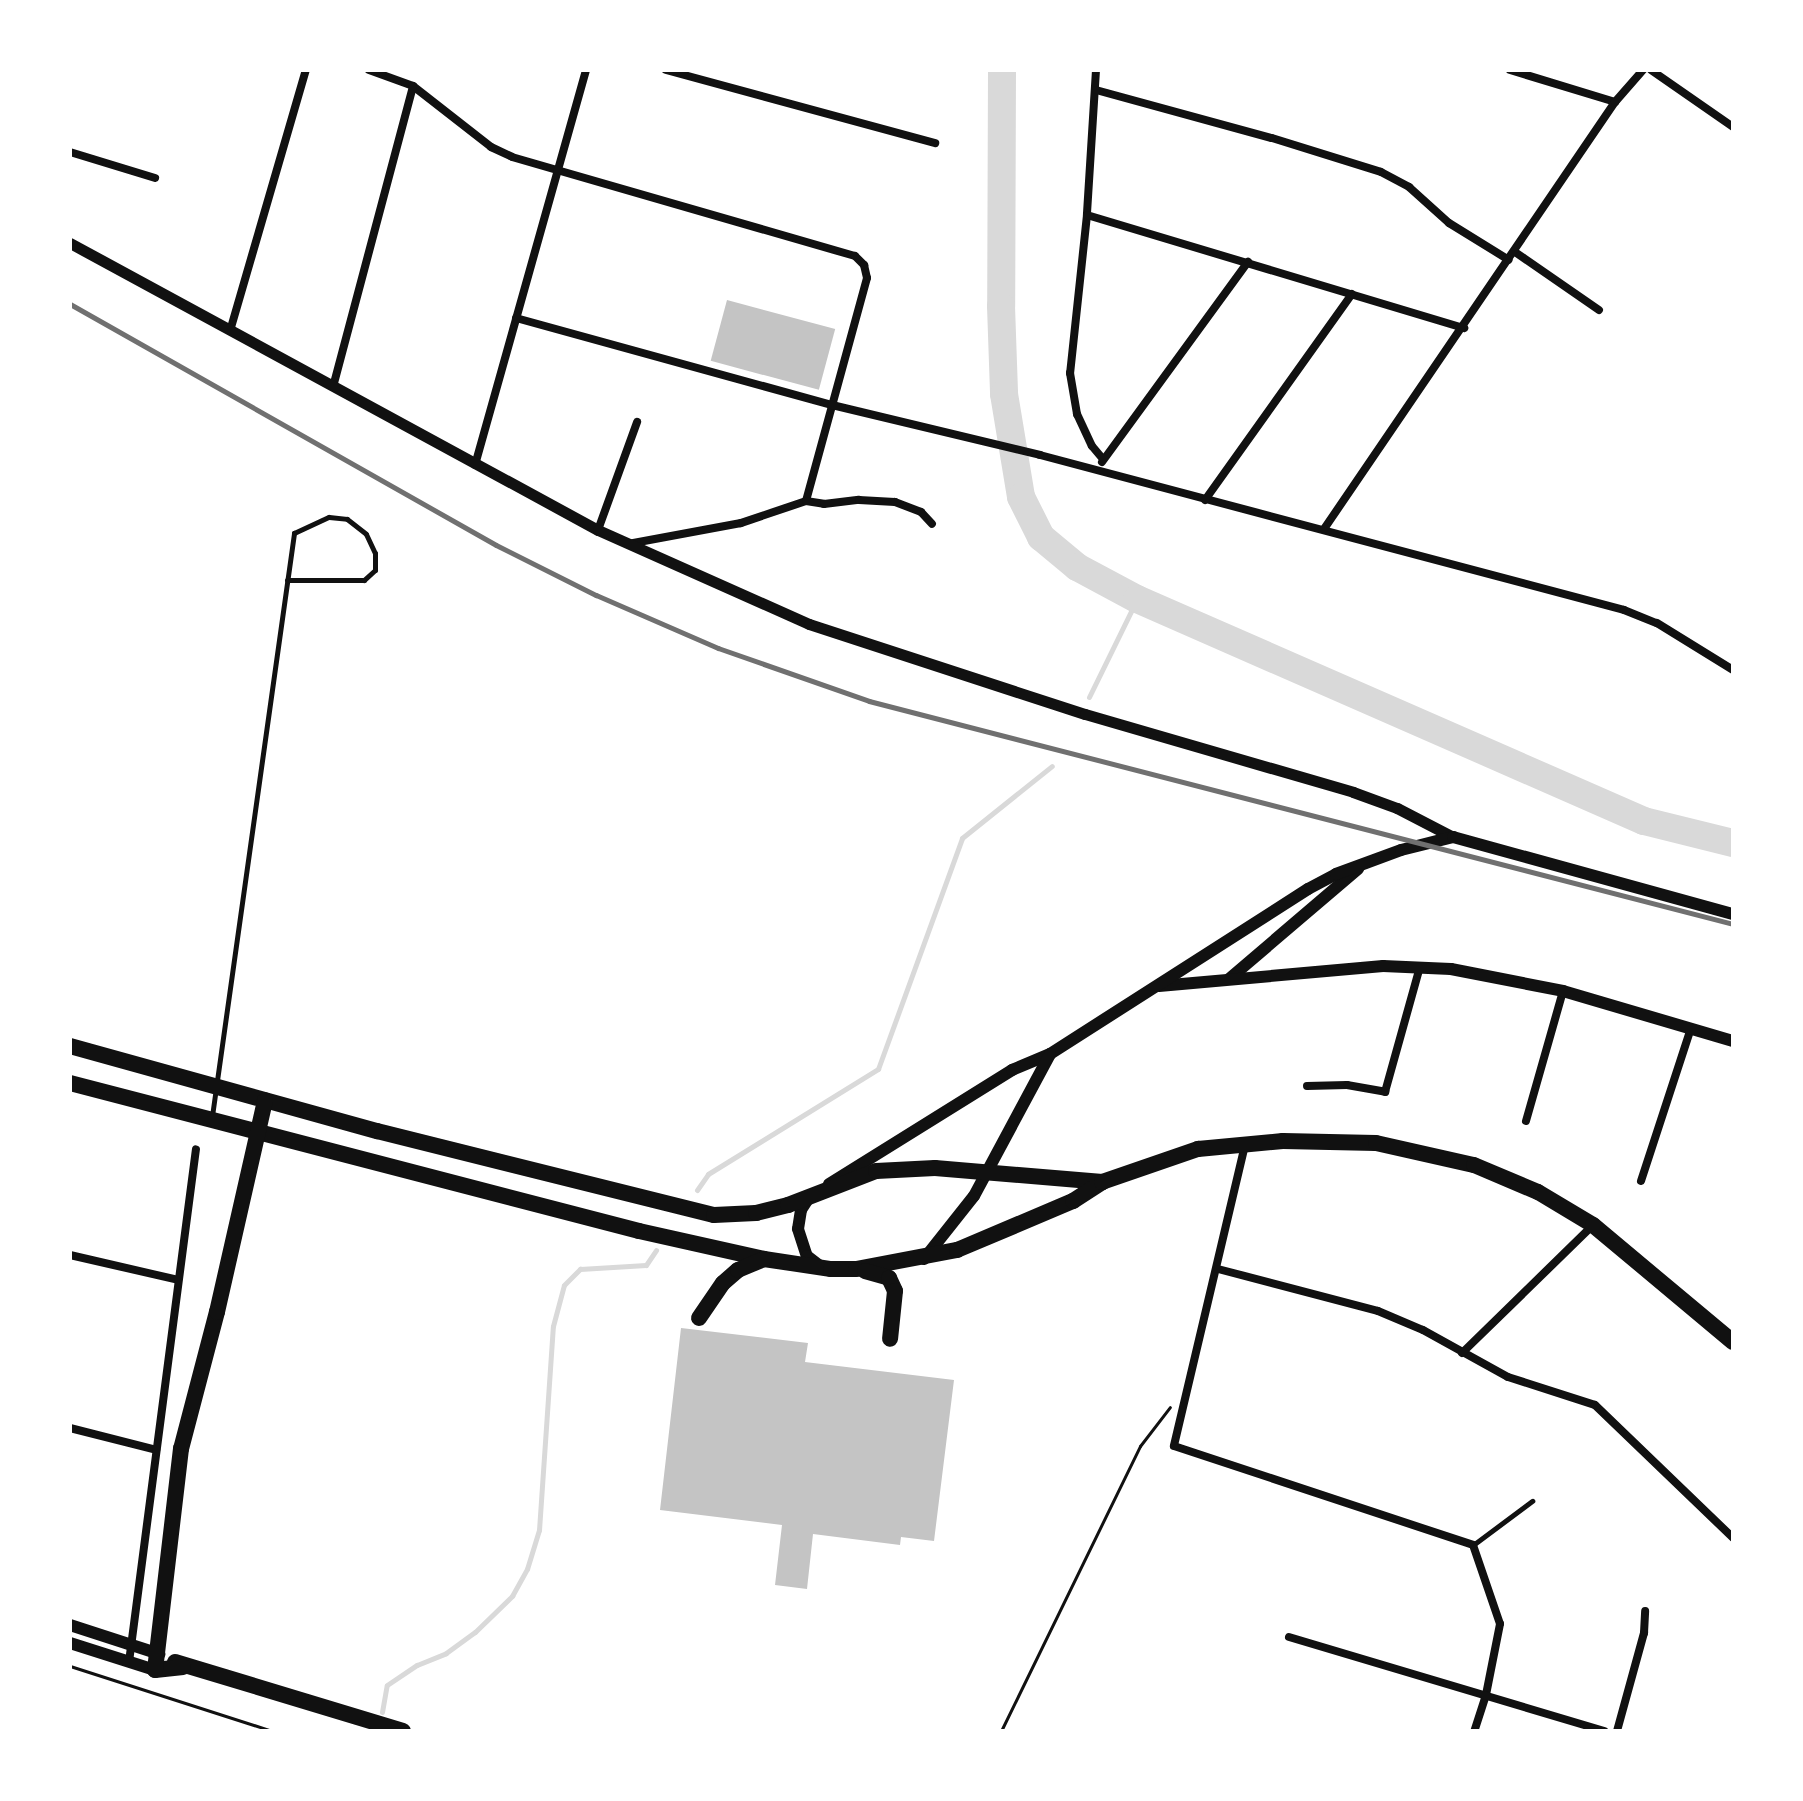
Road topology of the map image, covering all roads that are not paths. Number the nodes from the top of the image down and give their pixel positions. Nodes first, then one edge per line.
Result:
1 (306, 70) edge
2 (369, 70) edge
3 (586, 70) edge
4 (666, 70) edge
5 (1096, 70) edge
6 (1510, 70) edge
7 (1643, 70) edge
8 (1651, 70) edge
9 (413, 86) junction
10 (1096, 90) junction
11 (1615, 102) junction
12 (1733, 127) edge
13 (935, 143) dead end
14 (70, 152) edge
15 (555, 171) junction
16 (155, 178) dead end
17 (1087, 215) junction
18 (70, 243) edge
19 (1515, 252) junction
20 (1509, 260) junction
21 (1248, 262) junction
22 (1352, 294) junction
23 (1599, 310) dead end
24 (516, 318) junction
25 (1464, 328) junction
26 (230, 331) junction
27 (333, 387) junction
28 (832, 405) junction
29 (637, 422) dead end
30 (1103, 459) junction
31 (475, 465) junction
32 (1096, 470) junction
33 (808, 496) junction
34 (1205, 500) junction
35 (932, 524) dead end
36 (1324, 529) junction
37 (598, 530) junction
38 (627, 544) junction
39 (287, 580) junction
40 (1732, 668) edge
41 (1453, 837) junction
42 (1361, 867) junction
43 (1733, 914) edge
44 (1420, 967) junction
45 (1229, 980) junction
46 (1159, 986) junction
47 (1563, 991) junction
48 (1691, 1028) junction
49 (1733, 1041) edge
50 (70, 1046) edge
51 (1050, 1054) junction
52 (70, 1083) edge
53 (217, 1086) junction
54 (1307, 1086) dead end
55 (265, 1100) junction
56 (1526, 1121) dead end
57 (211, 1122) junction
58 (257, 1135) junction
59 (1245, 1144) junction
60 (196, 1149) dead end
61 (986, 1173) junction
62 (1641, 1181) dead end
63 (1102, 1182) junction
64 (810, 1197) junction
65 (1593, 1225) junction
66 (70, 1255) edge
67 (764, 1259) junction
68 (924, 1259) junction
69 (825, 1269) junction
70 (856, 1269) junction
71 (1218, 1269) junction
72 (178, 1280) junction
73 (699, 1318) dead end
74 (890, 1339) dead end
75 (1733, 1342) edge
76 (1462, 1353) junction
77 (70, 1428) edge
78 (156, 1450) junction
79 (1532, 1501) dead end
80 (1733, 1538) edge
81 (1473, 1545) junction
82 (1645, 1611) dead end
83 (70, 1625) edge
84 (1289, 1637) dead end
85 (70, 1643) edge
86 (132, 1645) junction
87 (129, 1662) junction
88 (157, 1662) junction
89 (1486, 1695) junction
90 (403, 1731) edge
91 (1474, 1731) edge
92 (1604, 1731) edge
93 (1617, 1731) edge

1 - 26 street
2 - 9 street
3 - 15 street
4 - 13 street
5 - 10 street
6 - 11 street
7 - 11 street
8 - 12 street
9 - 15 street
9 - 27 street
10 - 17 street
10 - 20 street
11 - 19 street
14 - 16 street
15 - 24 street
15 - 28 street
17 - 21 street
17 - 30 street
18 - 26 street
19 - 20 street
19 - 23 street
20 - 25 street
21 - 22 street
21 - 30 street
22 - 25 street
22 - 34 street
24 - 28 street
24 - 31 street
25 - 36 street
26 - 27 street
27 - 31 street
28 - 32 street
28 - 33 street
29 - 37 street
30 - 32 street
31 - 37 street
32 - 34 street
33 - 35 street
33 - 38 street
34 - 36 street
36 - 40 street
37 - 38 street
38 - 41 street
39 - 39 lane
39 - 53 lane
41 - 42 main road
41 - 43 main road
42 - 45 main road
42 - 46 main road
44 - 45 main road
44 - 47 main road
44 - 54 street
45 - 46 main road
46 - 51 main road
47 - 48 main road
47 - 56 street
48 - 49 main road
48 - 62 street
50 - 53 highway
51 - 61 main road
51 - 64 main road
52 - 57 highway
53 - 55 highway
53 - 57 lane
55 - 58 highway
55 - 64 highway
57 - 58 highway
58 - 67 highway
58 - 88 highway
59 - 63 highway
59 - 65 highway
59 - 71 street
60 - 72 street
61 - 63 highway
61 - 64 highway
61 - 68 main road
63 - 68 highway
64 - 69 main road
65 - 75 highway
65 - 76 street
66 - 72 street
67 - 69 highway
67 - 73 highway
68 - 70 highway
69 - 70 highway
70 - 74 highway
71 - 76 street
71 - 81 street
72 - 78 street
76 - 80 street
77 - 78 street
78 - 86 street
79 - 81 lane
81 - 89 street
82 - 93 street
83 - 86 main road
84 - 89 street
85 - 87 main road
86 - 87 street
86 - 88 main road
87 - 88 main road
88 - 90 highway
89 - 91 street
89 - 92 street

